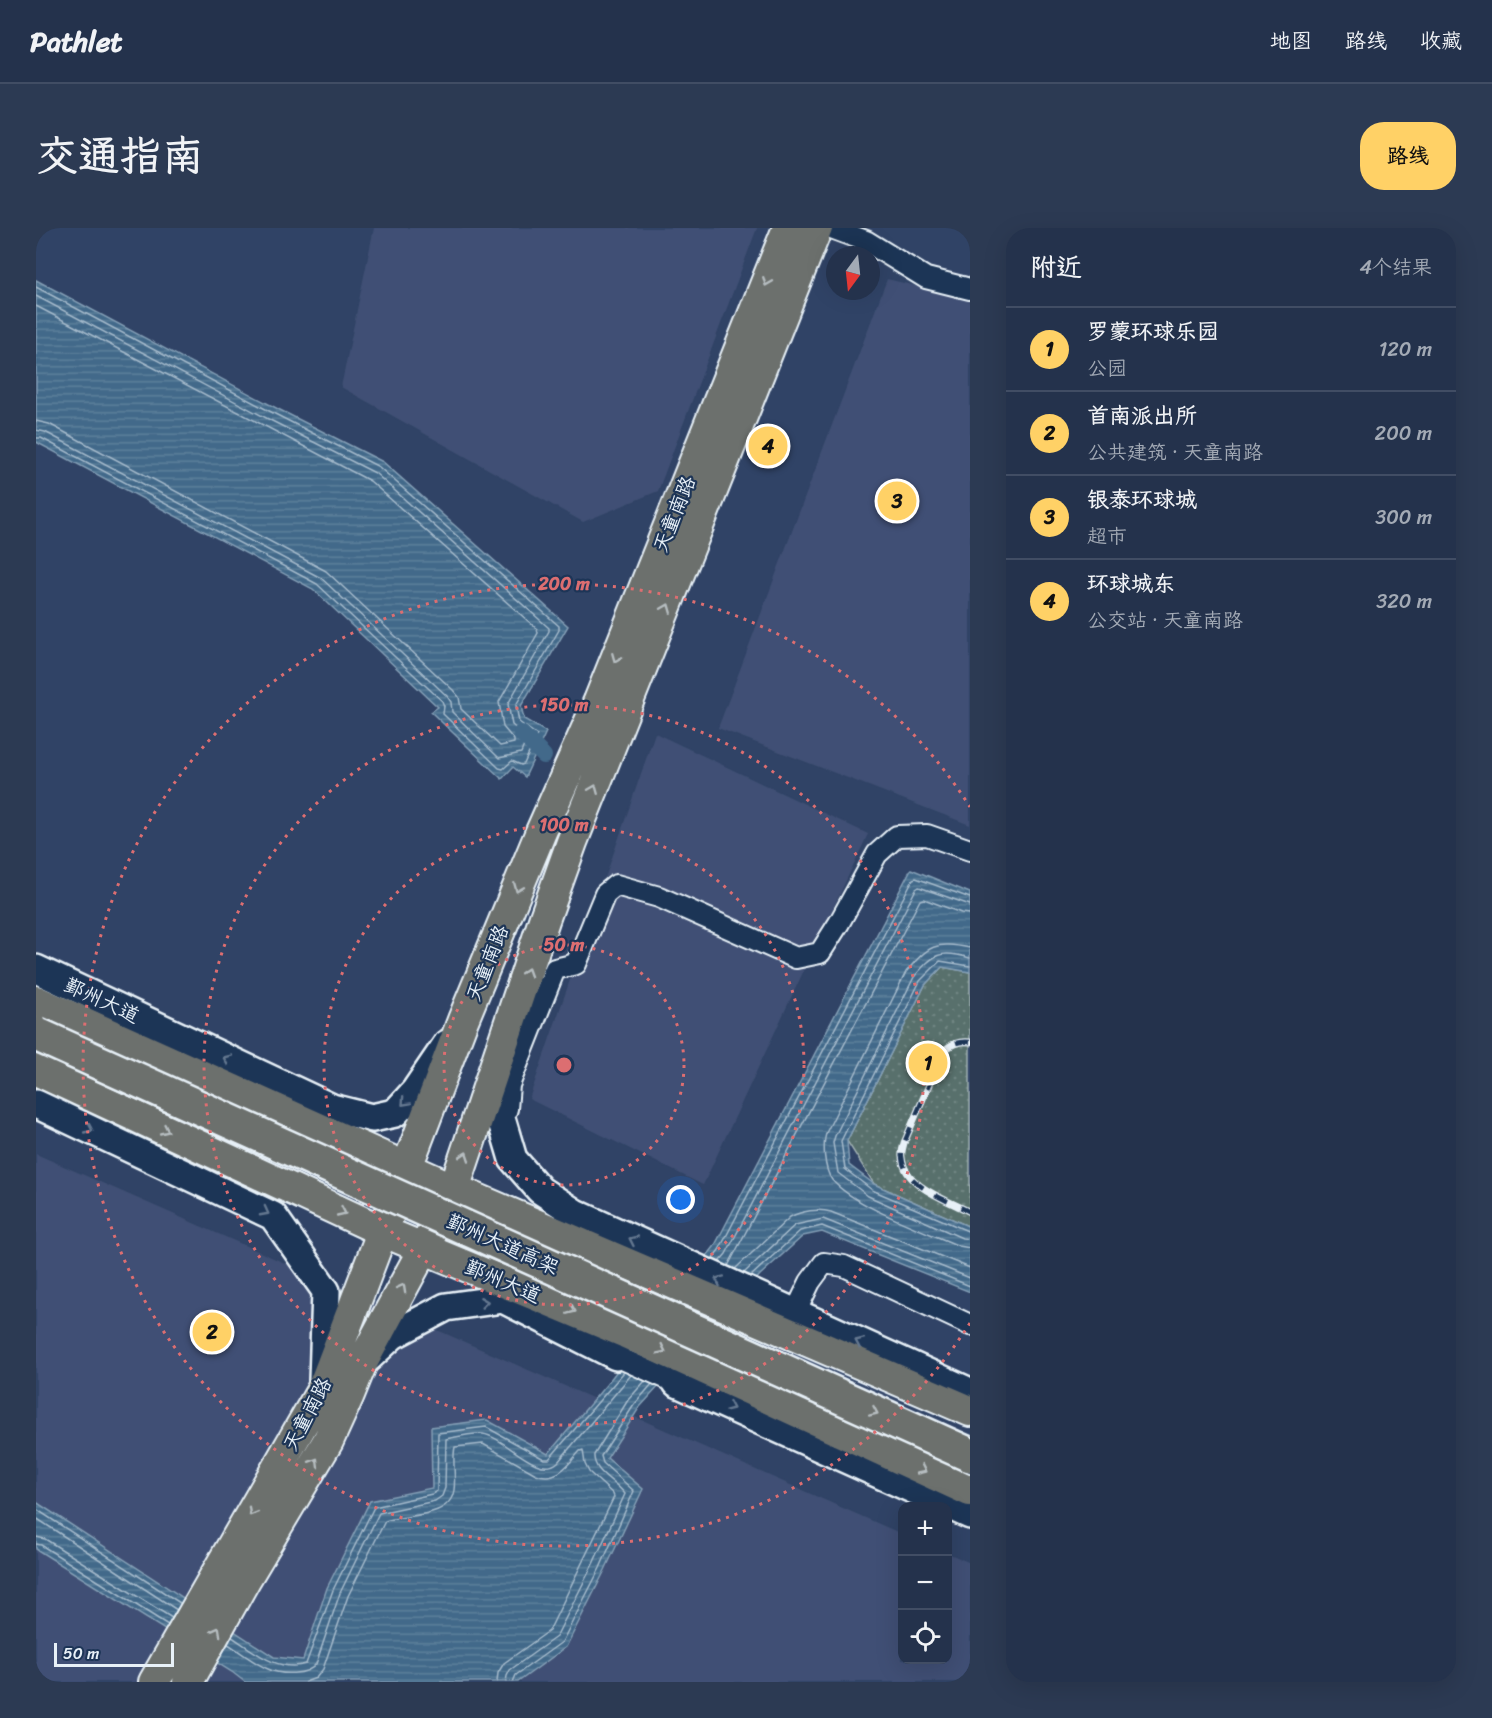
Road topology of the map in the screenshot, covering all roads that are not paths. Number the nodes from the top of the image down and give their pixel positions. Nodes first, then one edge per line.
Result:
1 (788, 228) edge
2 (817, 228) edge
3 (831, 228) edge
4 (970, 289) edge
5 (970, 850) edge
6 (36, 969) edge
7 (36, 1001) edge
8 (36, 1014) edge
9 (463, 1020) junction
10 (36, 1034) edge
11 (503, 1044) junction
12 (36, 1070) edge
13 (36, 1104) edge
14 (506, 1136) junction
15 (407, 1167) junction
16 (453, 1189) junction
17 (382, 1231) junction
18 (424, 1248) junction
19 (750, 1305) junction
20 (795, 1313) junction
21 (970, 1325) edge
22 (621, 1344) junction
23 (361, 1365) junction
24 (687, 1375) junction
25 (322, 1390) junction
26 (970, 1392) edge
27 (970, 1411) edge
28 (970, 1431) edge
29 (970, 1455) edge
30 (970, 1491) edge
31 (970, 1515) edge
32 (154, 1682) edge
33 (188, 1682) edge

1 -> 9 main road, 天童南路
11 -> 2 main road, 天童南路
3 - 4 street
5 - 14 street
9 -> 6 street, 鄞州大道
7 - 15 main road, 鄞州大道
8 - 28 highway, 鄞州大道高架
9 - 15 main road, 天童南路
10 -> 29 highway, 鄞州大道高架, bridge
11 - 14 street
16 -> 11 main road, 天童南路
12 -> 17 main road, 鄞州大道
13 -> 25 street
19 -> 14 street
15 - 16 main road, 鄞州大道
15 - 17 main road, 天童南路
16 - 18 main road, 天童南路
16 - 19 main road, 鄞州大道
17 - 18 main road, 鄞州大道
17 - 25 main road, 天童南路
18 -> 22 main road, 鄞州大道
23 -> 18 main road, 天童南路
19 - 20 street
19 - 27 main road, 鄞州大道
20 - 21 street
26 -> 20 street
23 -> 22 street
22 -> 24 main road, 鄞州大道
33 -> 23 main road, 天童南路
24 -> 30 main road, 鄞州大道
24 -> 31 street
25 -> 32 main road, 天童南路

